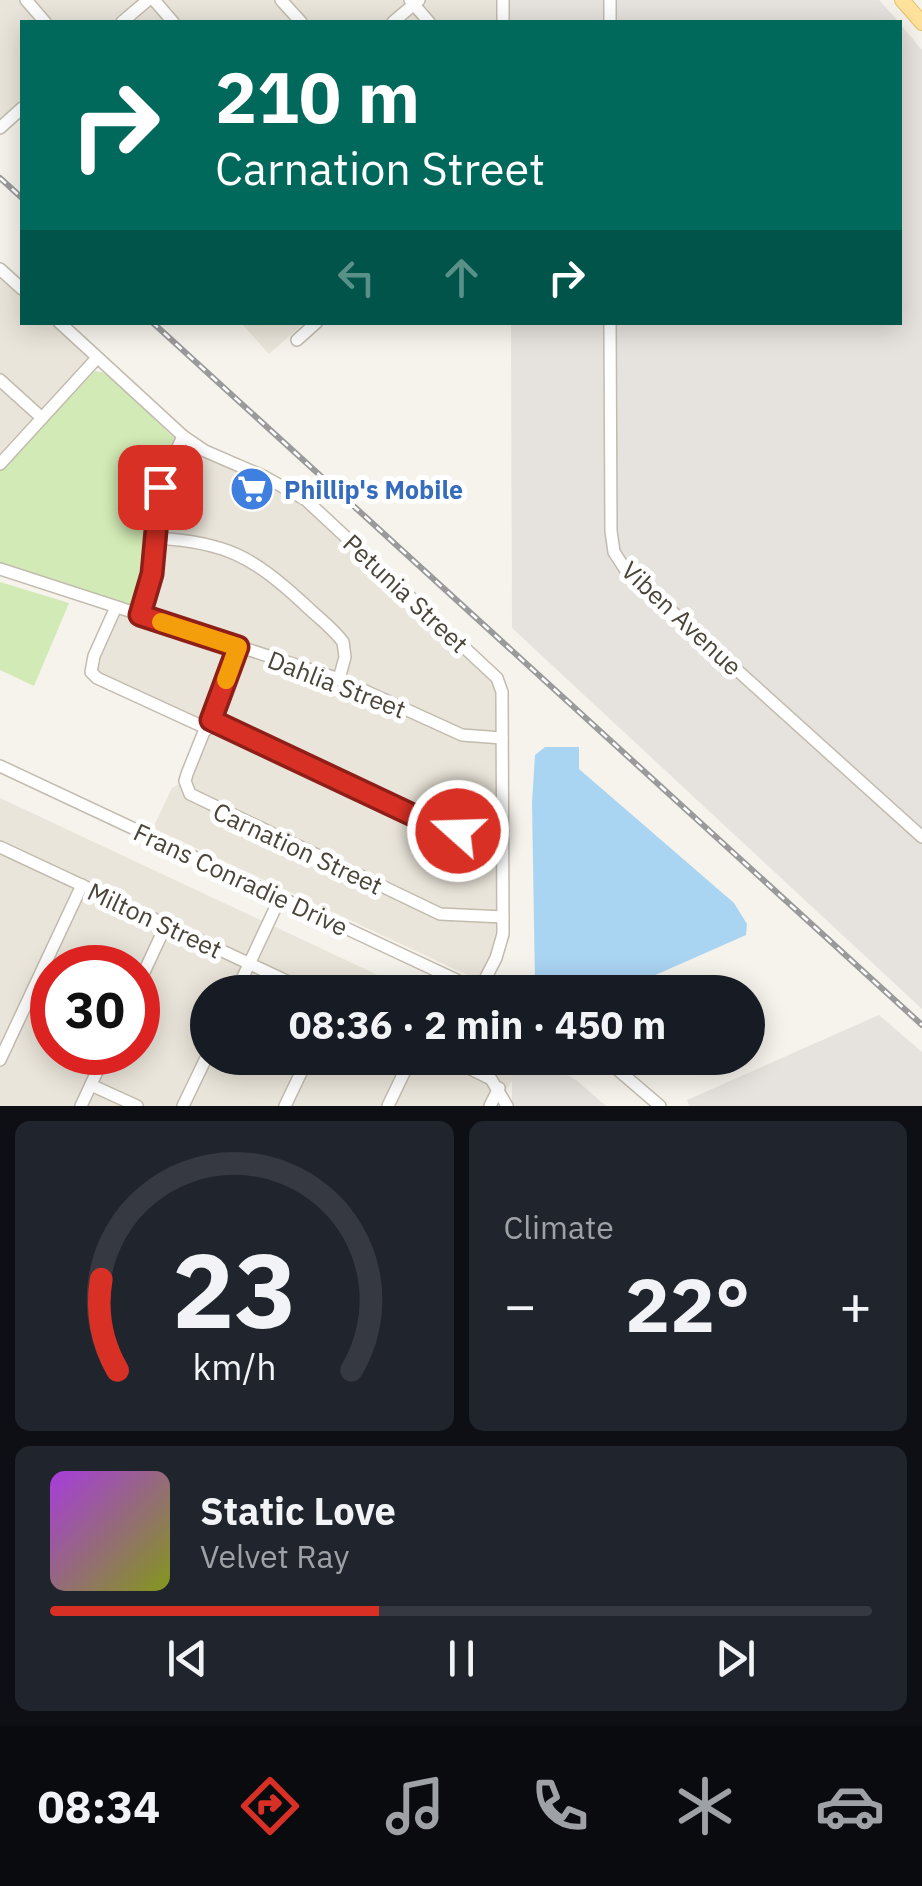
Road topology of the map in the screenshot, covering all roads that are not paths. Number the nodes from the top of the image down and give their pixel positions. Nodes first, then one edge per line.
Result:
1 (26, 0) edge
2 (151, 0) edge
3 (281, 0) edge
4 (902, 0) edge
5 (414, 2) edge
6 (43, 20) edge
7 (125, 20) edge
8 (171, 20) edge
9 (299, 20) edge
10 (395, 20) edge
11 (922, 24) edge
12 (20, 110) edge
13 (0, 128) edge
14 (0, 269) edge
15 (20, 288) edge
16 (61, 325) edge
17 (310, 325) edge
18 (610, 325) edge
19 (297, 340) dead end
20 (97, 358) junction
21 (0, 380) edge
22 (42, 418) junction
23 (183, 436) junction
24 (0, 464) edge
25 (156, 538) junction
26 (0, 569) edge
27 (116, 607) junction
28 (140, 615) junction
29 (238, 647) junction
30 (339, 680) junction
31 (209, 725) junction
32 (502, 738) junction
33 (0, 766) edge
34 (503, 830) junction
35 (922, 838) edge
36 (0, 847) edge
37 (82, 885) junction
38 (280, 898) junction
39 (503, 917) junction
40 (166, 925) junction
41 (157, 945) edge
42 (250, 964) junction
43 (244, 975) edge
44 (274, 975) edge
45 (444, 975) edge
46 (487, 975) edge
47 (0, 1060) edge
48 (96, 1075) edge
49 (198, 1075) edge
50 (300, 1075) edge
51 (403, 1075) edge
52 (486, 1075) edge
53 (624, 1075) edge
54 (91, 1085) junction
55 (499, 1088) junction
56 (81, 1106) edge
57 (137, 1106) edge
58 (183, 1106) edge
59 (285, 1106) edge
60 (388, 1106) edge
61 (490, 1106) edge
62 (507, 1106) edge
63 (660, 1106) edge

1 - 6 street
2 - 7 street
2 - 8 street
3 - 9 street
4 - 11 main road
5 - 10 street
12 - 13 street
14 - 15 street
16 - 20 street, Petunia Street
17 - 19 street
18 - 35 street, Viben Avenue
20 - 22 street
20 - 23 street, Petunia Street
21 - 22 street
22 - 24 street
23 - 25 street
23 - 32 street, Petunia Street
25 - 28 street
25 - 30 street
26 - 27 street, Dahlia Street
27 - 28 street, Dahlia Street
27 - 31 street
28 - 29 street, Dahlia Street
29 - 30 street, Dahlia Street
29 - 31 street, Carnation Street
30 - 32 street, Dahlia Street
31 - 34 street
31 - 39 street, Carnation Street
32 - 34 street, Petunia Street
33 - 38 street, Frans Conradie Drive
34 - 39 street, Petunia Street
36 - 37 street, Milton Street
37 - 40 street, Milton Street
37 - 47 street
38 - 42 street
38 - 45 street, Frans Conradie Drive
39 - 46 street, Petunia Street
40 - 41 street
40 - 42 street, Milton Street
42 - 43 street
42 - 44 street, Milton Street
48 - 54 street
49 - 58 street
50 - 59 street
51 - 60 street
52 - 55 street
53 - 63 street
54 - 56 street
54 - 57 street
55 - 61 street
55 - 62 street

